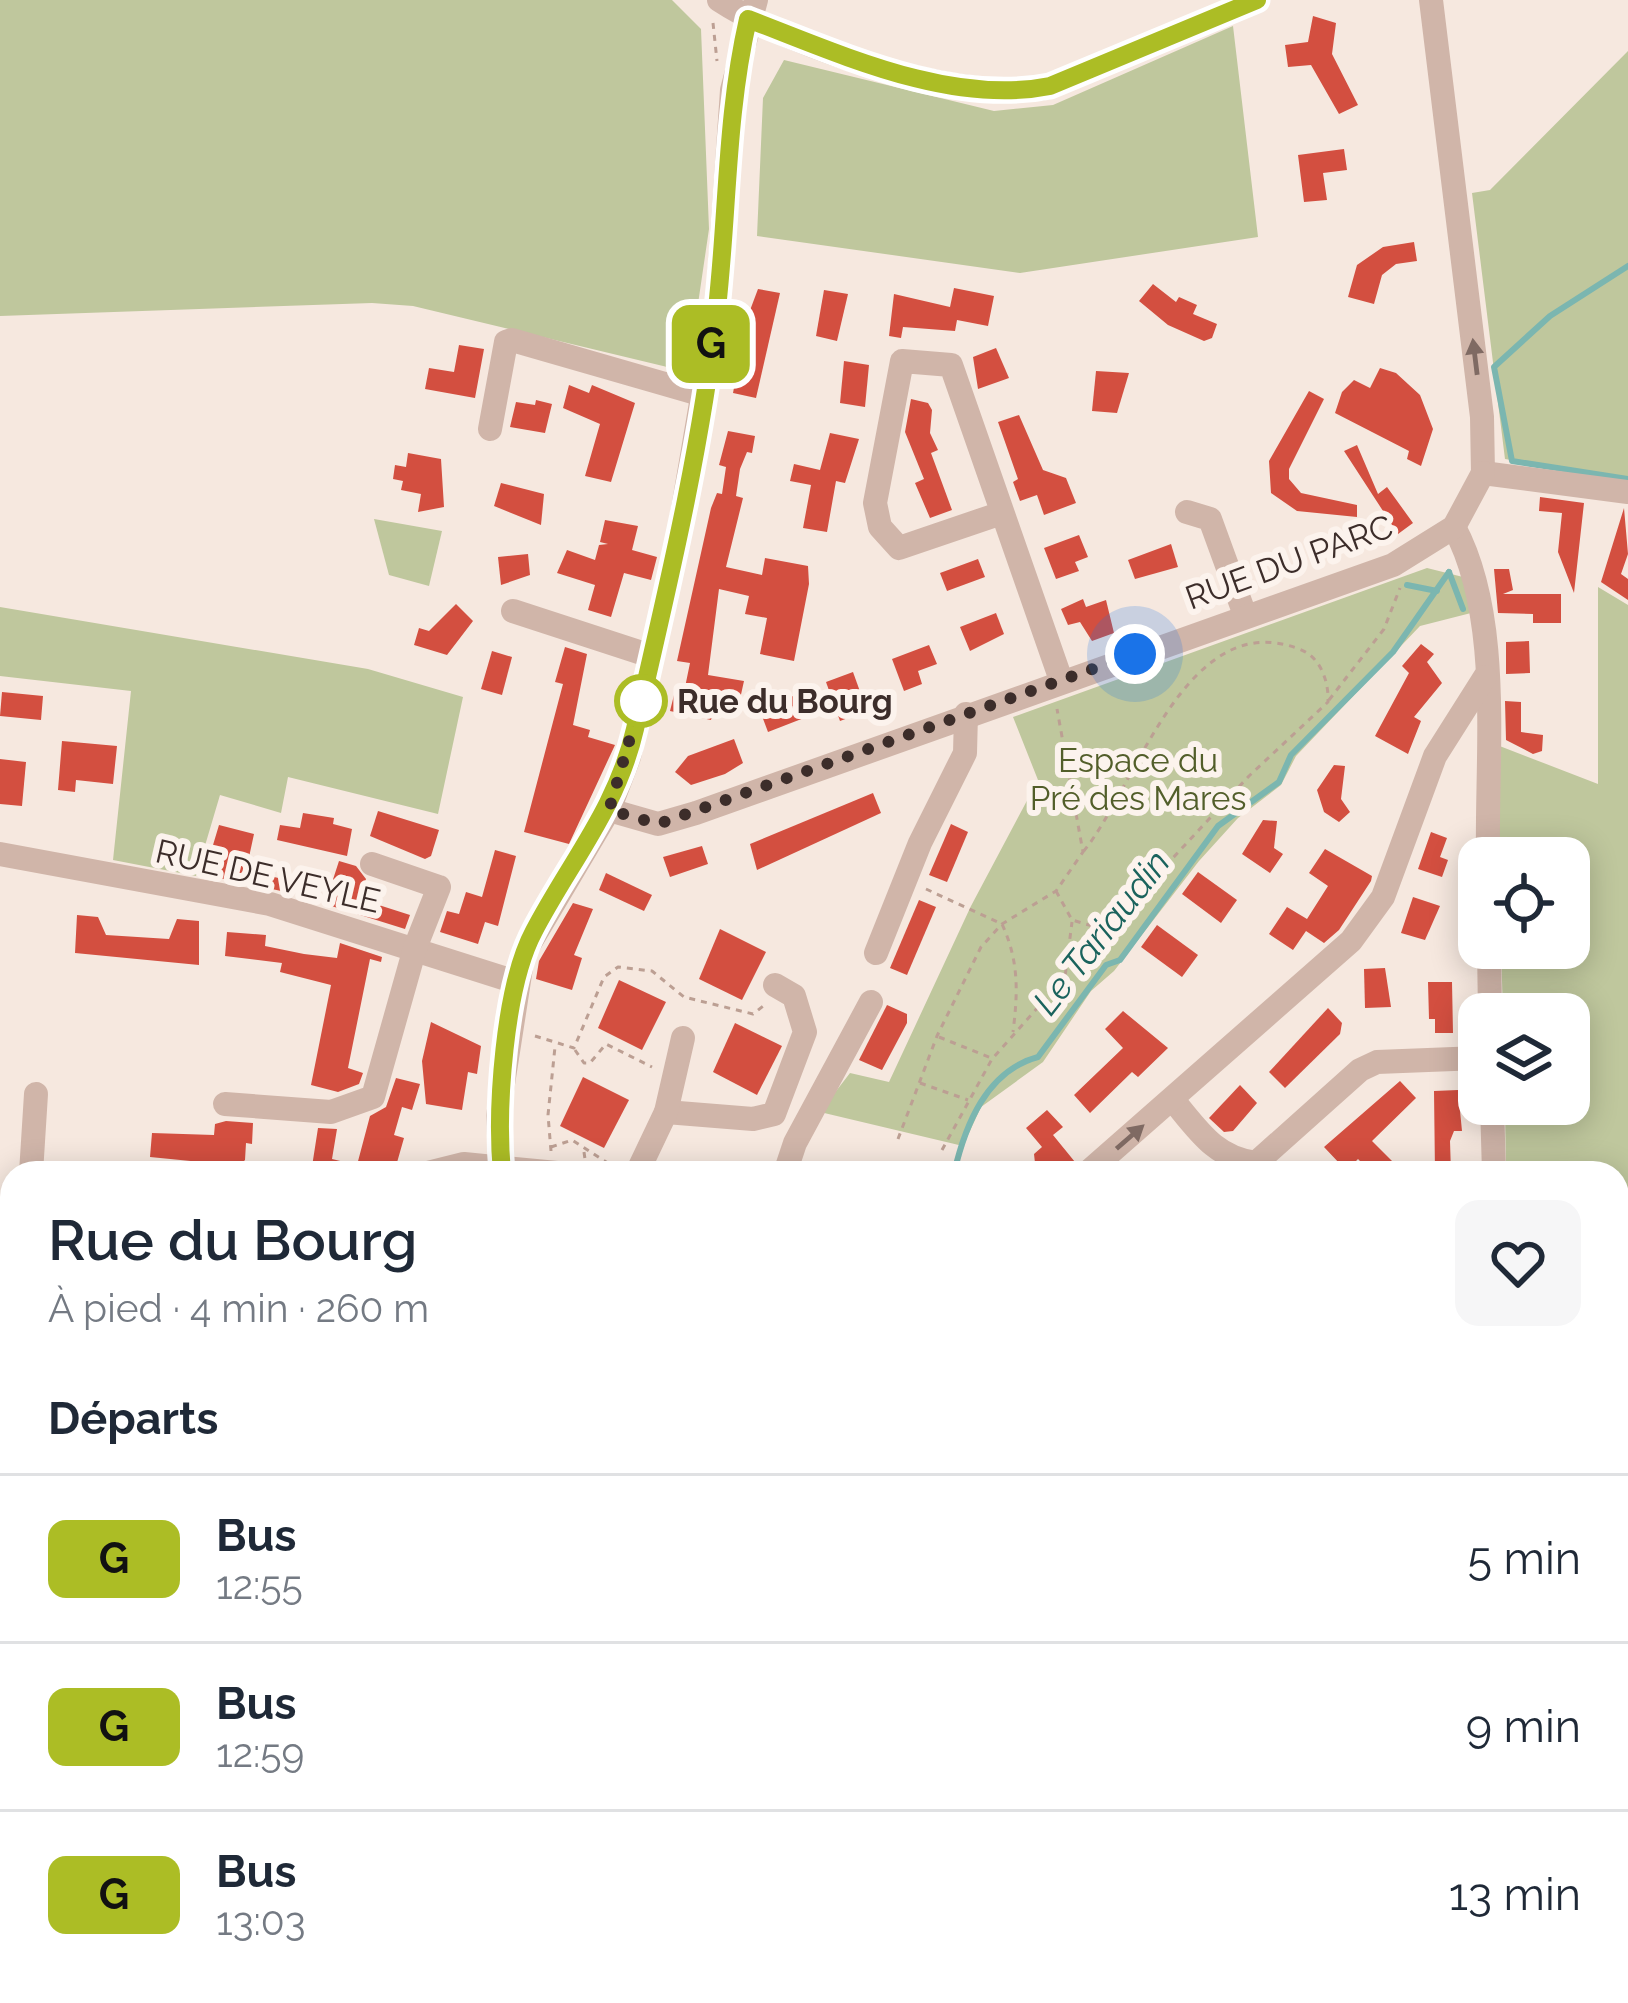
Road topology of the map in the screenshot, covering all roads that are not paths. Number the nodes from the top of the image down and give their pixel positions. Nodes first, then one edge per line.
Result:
1 (719, 0) edge
2 (1257, 0) edge
3 (1431, 0) edge
4 (752, 9) edge
5 (703, 395) junction
6 (490, 429) dead end
7 (1483, 473) junction
8 (1628, 491) edge
9 (1187, 512) dead end
10 (1002, 513) junction
11 (1454, 526) junction
12 (513, 611) dead end
13 (1245, 615) junction
14 (651, 656) junction
15 (1485, 677) junction
16 (1056, 682) junction
17 (966, 714) junction
18 (609, 810) junction
19 (1488, 837) edge
20 (0, 854) edge
21 (372, 864) dead end
22 (415, 948) junction
23 (876, 953) dead end
24 (516, 982) junction
25 (775, 986) road end
26 (871, 1001) dead end
27 (683, 1038) dead end
28 (1458, 1059) edge
29 (36, 1094) dead end
30 (1173, 1100) junction
31 (225, 1104) dead end
32 (666, 1112) junction
33 (1493, 1125) edge
34 (32, 1161) edge
35 (500, 1161) edge
36 (644, 1161) edge
37 (789, 1161) edge
38 (1101, 1161) edge
39 (1235, 1161) edge
40 (1263, 1161) edge
41 (1494, 1161) edge

1 - 4 street
2 - 4 street
7 -> 3 street
4 - 5 street
5 - 6 street
5 - 14 street
7 - 8 street
7 - 11 street, RUE DU PARC
9 - 13 street
10 - 10 street
10 - 16 street
11 - 13 street, RUE DU PARC
11 - 15 street
12 - 14 street
13 - 16 street, RUE DU PARC
14 - 18 street
15 - 19 street
15 - 30 street
16 - 17 street, RUE DU PARC
17 - 18 street, RUE DU PARC
17 - 23 street
18 - 24 street
20 - 22 street, RUE DE VEYLE
21 - 22 street
22 - 24 street, RUE DE VEYLE
22 - 31 street
24 - 35 street
25 - 32 street
26 - 37 street
27 - 32 street
28 - 40 street
29 - 34 street
38 -> 30 street
30 - 39 street
32 - 36 street
33 - 41 street

